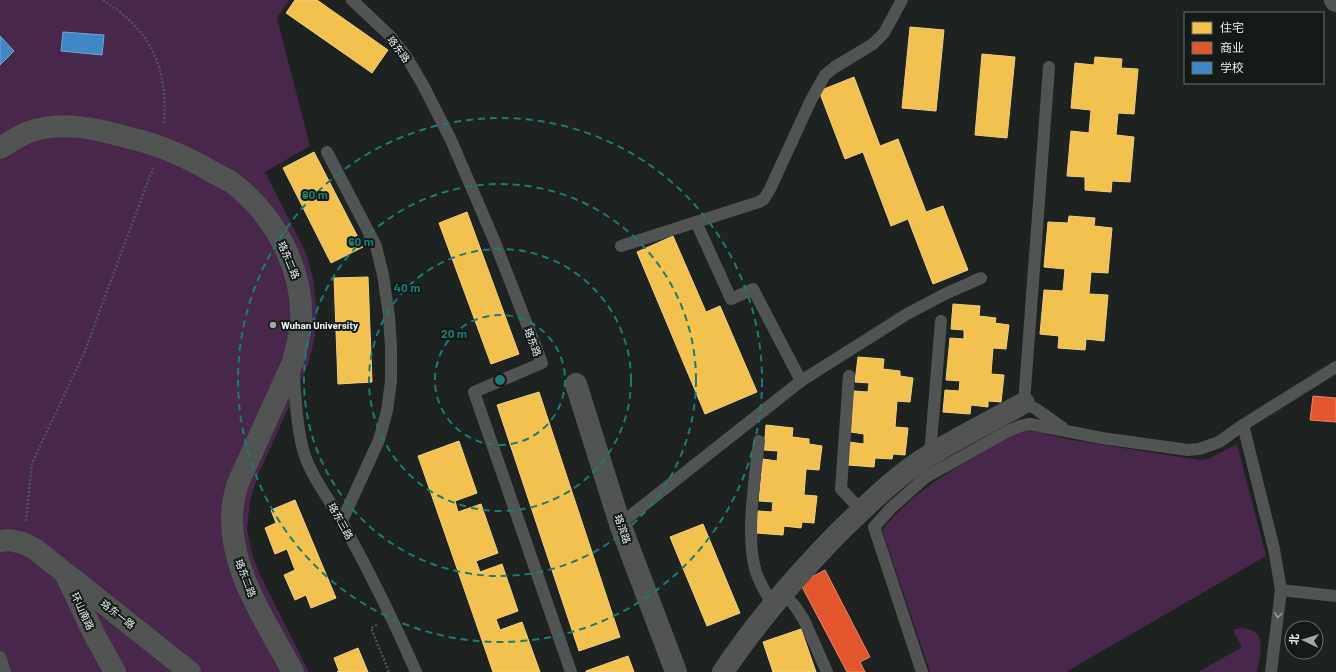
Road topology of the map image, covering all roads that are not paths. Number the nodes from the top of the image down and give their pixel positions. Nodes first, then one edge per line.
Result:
1 (352, 0) edge
2 (902, 0) edge
3 (1049, 67) dead end
4 (0, 148) edge
5 (327, 152) dead end
6 (696, 222) junction
7 (621, 246) dead end
8 (981, 278) dead end
9 (941, 321) dead end
10 (293, 362) junction
11 (1336, 367) edge
12 (849, 376) dead end
13 (801, 381) junction
14 (576, 384) dead end
15 (1024, 403) junction
16 (1243, 425) junction
17 (1068, 432) junction
18 (759, 441) dead end
19 (930, 455) junction
20 (861, 510) junction
21 (342, 521) junction
22 (620, 524) junction
23 (0, 541) edge
24 (65, 573) junction
25 (1281, 590) junction
26 (1336, 596) edge
27 (778, 599) junction
28 (0, 658) edge
29 (6, 672) edge
30 (115, 672) edge
31 (190, 672) edge
32 (293, 672) edge
33 (416, 672) edge
34 (571, 672) edge
35 (676, 672) edge
36 (723, 672) edge
37 (826, 672) edge
38 (922, 672) edge
39 (1270, 672) edge

1 - 34 lane, 珞东路
2 - 6 lane
3 - 15 lane
4 - 10 street, 珞东二路
5 - 21 lane
6 - 7 lane
6 - 13 lane
8 - 13 lane
9 - 19 lane
10 - 21 lane, 珞东三路
10 - 32 street, 珞东二路
11 - 16 lane
12 - 20 lane
13 - 22 lane
14 - 22 street, 珞滨路
15 - 17 lane
15 - 19 street
16 - 17 lane
16 - 25 lane
17 - 38 lane
18 - 27 lane
19 - 20 street
20 - 27 street
21 - 33 lane, 珞东三路
22 - 35 street, 珞滨路
23 - 24 street, 珞东一路
24 - 30 street, 环山南路
24 - 31 street, 珞东一路
25 - 26 lane
25 -> 39 lane
27 - 36 street
27 - 37 lane
28 - 29 lane

